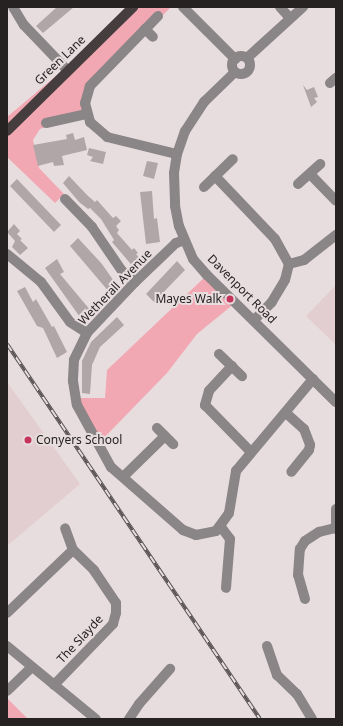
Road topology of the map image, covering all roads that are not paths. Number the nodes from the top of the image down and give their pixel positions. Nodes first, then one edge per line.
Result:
1 (13, 7) edge
2 (133, 7) edge
3 (183, 7) edge
4 (280, 7) edge
5 (303, 7) edge
6 (158, 16) dead end
7 (290, 18) junction
8 (145, 29) junction
9 (153, 37) dead end
10 (247, 58) junction
11 (234, 59) junction
12 (67, 70) junction
13 (235, 72) junction
14 (87, 114) junction
15 (46, 123) dead end
16 (7, 131) edge
17 (177, 154) junction
18 (233, 159) dead end
19 (320, 164) dead end
20 (310, 174) junction
21 (215, 176) junction
22 (298, 184) dead end
23 (204, 186) dead end
24 (65, 199) dead end
25 (336, 201) edge
26 (336, 235) edge
27 (184, 240) junction
28 (7, 254) edge
29 (289, 264) junction
30 (135, 282) junction
31 (254, 320) junction
32 (87, 333) junction
33 (219, 354) dead end
34 (232, 366) junction
35 (242, 376) dead end
36 (313, 379) junction
37 (336, 402) edge
38 (286, 412) junction
39 (157, 428) dead end
40 (164, 436) junction
41 (173, 444) dead end
42 (251, 452) junction
43 (291, 472) dead end
44 (124, 476) junction
45 (336, 509) edge
46 (221, 527) junction
47 (65, 528) dead end
48 (336, 528) edge
49 (73, 550) junction
50 (223, 583) dead end
51 (305, 599) dead end
52 (7, 613) edge
53 (7, 646) edge
54 (267, 646) dead end
55 (31, 668) junction
56 (170, 669) dead end
57 (54, 685) junction
58 (7, 691) edge
59 (96, 719) edge
60 (129, 719) edge
61 (312, 719) edge

1 - 12 street
2 - 12 main road, Green Lane
3 - 11 street
4 - 7 street
5 - 7 street
6 - 8 street
7 - 10 street
8 - 9 street
8 - 14 street
10 - 11 street
10 - 13 street
11 - 13 street
12 - 16 main road, Green Lane
13 - 17 street, Davenport Road
14 - 15 street
14 - 17 street
17 - 27 street, Davenport Road
18 - 21 street
19 - 20 street
20 - 22 street
20 - 25 street
21 - 23 street
21 - 29 street
24 - 30 street
26 - 29 street
27 - 30 street, Wetherall Avenue
27 - 31 street, Davenport Road
28 - 32 street
29 - 31 street
30 - 32 street, Wetherall Avenue
31 - 36 street, Davenport Road
32 - 44 street, Wetherall Avenue
33 - 34 street
34 - 35 street
34 - 42 street
36 - 37 street, Davenport Road
36 - 38 street
38 - 42 street
38 - 43 street
39 - 40 street
40 - 41 street
40 - 44 street
42 - 46 street
44 - 46 street, Wetherall Avenue
45 - 48 street
46 - 50 street
47 - 49 street, The Slayde
48 - 51 street
49 - 52 street
49 - 57 street, The Slayde
53 - 55 street
54 - 61 street
55 - 57 street
55 - 58 street
56 - 60 street
57 - 59 street

